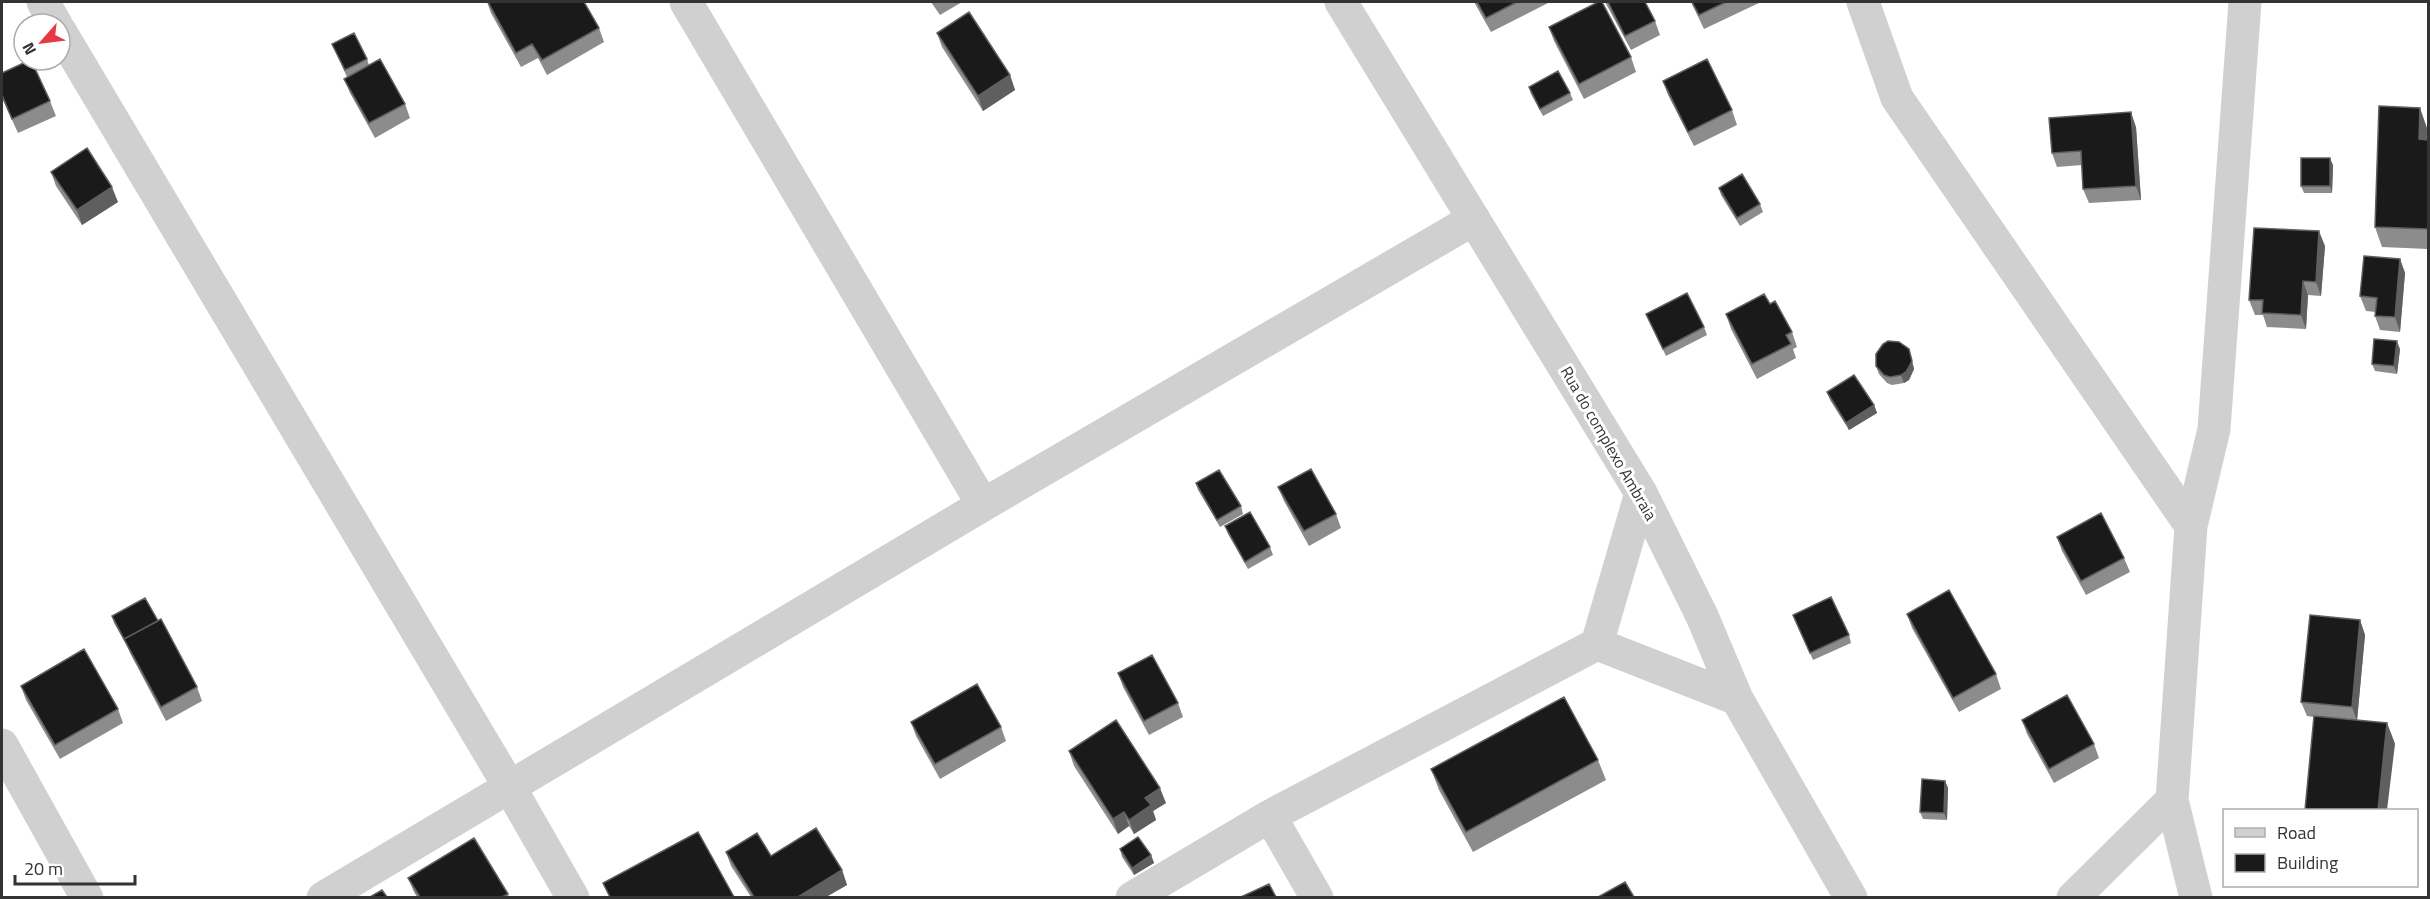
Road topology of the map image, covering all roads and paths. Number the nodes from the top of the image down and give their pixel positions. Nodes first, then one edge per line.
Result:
1 (686, 2) edge
2 (1341, 2) edge
3 (1863, 2) edge
4 (2246, 2) edge
5 (72, 51) edge
6 (1474, 219) junction
7 (1641, 493) junction
8 (983, 505) junction
9 (2191, 526) junction
10 (1597, 644) junction
11 (1737, 699) junction
12 (2, 746) edge
13 (509, 786) junction
14 (2172, 800) junction
15 (1270, 816) junction
16 (87, 897) edge
17 (322, 897) edge
18 (573, 897) edge
19 (1132, 897) edge
20 (1317, 897) edge
21 (1851, 897) edge
22 (2073, 897) edge
23 (2196, 897) edge

1 - 8 street
2 - 6 street, Rua do complexo Ambraia
3 - 9 street
4 - 9 street
5 - 13 street
6 - 7 street, Rua do complexo Ambraia
6 - 8 street
7 - 10 street
7 - 11 street, Rua do complexo Ambraia
8 - 13 street
9 - 14 street
10 - 11 street
10 - 15 street
11 - 21 street, Rua do complexo Ambraia
12 - 16 street
13 - 17 street
13 - 18 street
14 - 22 street
14 - 23 street
15 - 19 street
15 - 20 street

